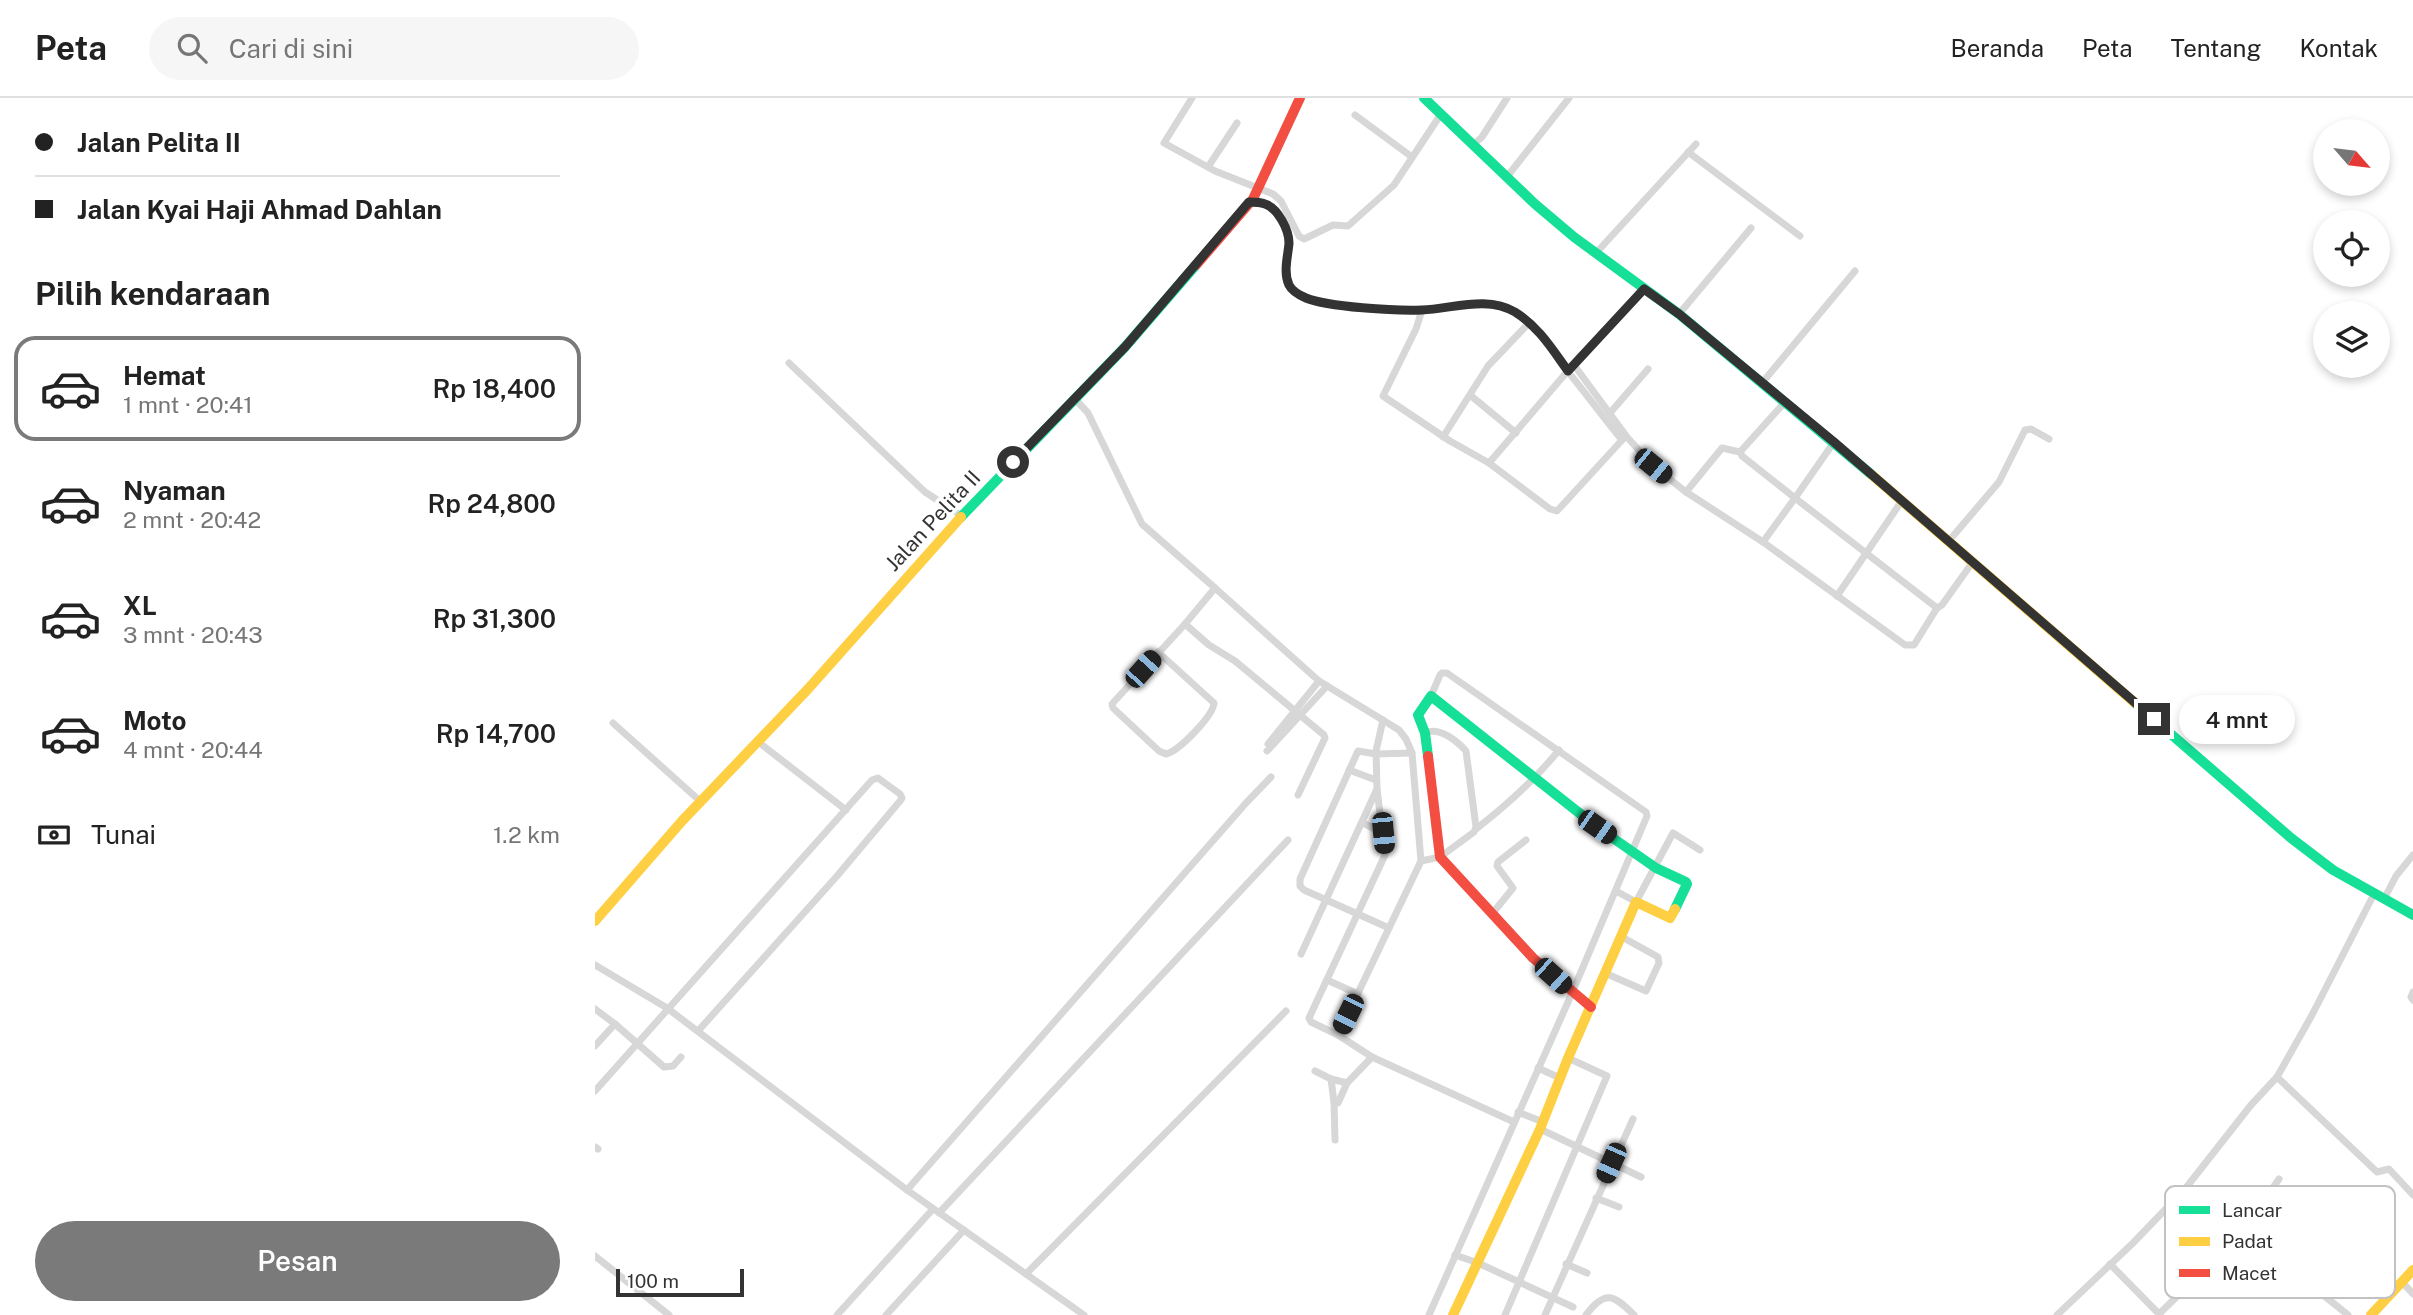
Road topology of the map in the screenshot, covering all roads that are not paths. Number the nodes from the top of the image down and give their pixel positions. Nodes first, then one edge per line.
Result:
1 (1192, 98) edge
2 (1300, 98) edge
3 (1424, 98) edge
4 (1507, 98) edge
5 (1569, 98) edge
6 (1441, 114) junction
7 (1355, 115) dead end
8 (1237, 123) dead end
9 (1696, 144) dead end
10 (1473, 145) junction
11 (1688, 152) junction
12 (1412, 157) junction
13 (1208, 167) junction
14 (1506, 178) junction
15 (1254, 195) junction
16 (1751, 228) dead end
17 (1299, 236) junction
18 (1800, 236) dead end
19 (1289, 237) junction
20 (1596, 253) junction
21 (1855, 271) dead end
22 (1639, 294) junction
23 (1422, 310) junction
24 (1679, 314) junction
25 (1529, 323) junction
26 (789, 363) dead end
27 (1571, 368) junction
28 (1648, 369) dead end
29 (1762, 383) junction
30 (1082, 392) junction
31 (1470, 395) junction
32 (1782, 405) junction
33 (1609, 413) junction
34 (1516, 433) junction
35 (1443, 437) junction
36 (1624, 439) junction
37 (2049, 439) dead end
38 (1831, 446) junction
39 (1740, 452) junction
40 (1489, 463) junction
41 (1686, 492) junction
42 (1795, 498) junction
43 (1898, 506) junction
44 (962, 516) junction
45 (1763, 542) junction
46 (1948, 542) junction
47 (1866, 552) junction
48 (1972, 563) junction
49 (1215, 588) junction
50 (1837, 596) junction
51 (1937, 608) junction
52 (1185, 624) junction
53 (1158, 652) junction
54 (1319, 681) junction
55 (1327, 686) junction
56 (1431, 696) junction
57 (1298, 712) junction
58 (1383, 720) junction
59 (613, 723) dead end
60 (1425, 733) junction
61 (757, 741) junction
62 (1267, 748) dead end
63 (1559, 750) junction
64 (1412, 752) junction
65 (1376, 754) junction
66 (1349, 770) junction
67 (1271, 777) dead end
68 (1536, 778) junction
69 (1376, 780) junction
70 (1377, 789) junction
71 (1298, 794) dead end
72 (700, 801) junction
73 (846, 810) junction
74 (1363, 823) junction
75 (1475, 830) junction
76 (1383, 833) junction
77 (1288, 840) dead end
78 (1526, 840) dead end
79 (1700, 850) dead end
80 (1633, 852) junction
81 (2413, 855) edge
82 (1431, 860) junction
83 (1656, 868) junction
84 (1616, 891) junction
85 (2379, 896) junction
86 (1326, 901) junction
87 (1636, 902) junction
88 (1359, 913) junction
89 (1492, 914) junction
90 (2413, 915) edge
91 (595, 921) edge
92 (1389, 928) junction
93 (1622, 937) junction
94 (1301, 954) dead end
95 (595, 965) edge
96 (1607, 974) junction
97 (1327, 980) junction
98 (2413, 992) edge
99 (1572, 993) junction
100 (1358, 994) junction
101 (2413, 999) edge
102 (1591, 1007) junction
103 (667, 1008) junction
104 (595, 1009) edge
105 (1286, 1012) dead end
106 (615, 1024) junction
107 (698, 1031) junction
108 (1338, 1035) junction
109 (639, 1044) junction
110 (595, 1046) edge
111 (681, 1057) dead end
112 (1372, 1058) junction
113 (1568, 1058) junction
114 (1538, 1068) junction
115 (1315, 1071) dead end
116 (2277, 1077) junction
117 (1560, 1078) junction
118 (1331, 1079) junction
119 (1347, 1083) junction
120 (595, 1091) edge
121 (1334, 1102) junction
122 (1518, 1112) junction
123 (1633, 1119) dead end
124 (1514, 1122) junction
125 (1542, 1126) junction
126 (1335, 1140) dead end
127 (1577, 1146) junction
128 (1611, 1163) junction
129 (1641, 1177) dead end
130 (2279, 1179) dead end
131 (2187, 1186) edge
132 (2274, 1186) edge
133 (907, 1190) junction
134 (2413, 1195) edge
135 (1596, 1198) junction
136 (1619, 1207) dead end
137 (2165, 1209) edge
138 (936, 1211) junction
139 (964, 1230) junction
140 (1455, 1255) junction
141 (595, 1256) edge
142 (1478, 1263) junction
143 (1566, 1264) junction
144 (2110, 1264) junction
145 (2413, 1270) edge
146 (1587, 1273) dead end
147 (1026, 1274) junction
148 (1518, 1282) junction
149 (2402, 1282) junction
150 (2395, 1289) edge
151 (2413, 1294) edge
152 (1551, 1298) junction
153 (2177, 1298) edge
154 (2328, 1298) edge
155 (2387, 1298) edge
156 (1573, 1307) dead end
157 (1074, 1308) junction
158 (669, 1315) edge
159 (837, 1315) edge
160 (887, 1315) edge
161 (1066, 1315) edge
162 (1084, 1315) edge
163 (1429, 1315) edge
164 (1453, 1315) edge
165 (1504, 1315) edge
166 (1545, 1315) edge
167 (1586, 1315) edge
168 (1634, 1315) edge
169 (2057, 1315) edge
170 (2160, 1315) edge
171 (2348, 1315) edge
172 (2371, 1315) edge

1 - 13 street
2 - 15 street, Jalan Pelita II
3 - 6 street
4 - 10 street
5 - 14 street
6 - 10 street
6 - 12 street
7 - 12 street
8 - 13 street
9 - 11 street
10 - 14 street
11 - 18 street
11 - 20 street
12 - 17 street
13 - 15 street
14 - 20 street
15 - 17 street
15 - 19 street
15 - 30 street, Jalan Pelita II
16 - 24 street
17 - 19 street
19 - 23 street
20 - 22 street
21 - 29 street
22 - 24 street
22 - 27 street
23 - 25 street
23 - 35 street
24 - 29 street
25 - 27 street
25 - 31 street
26 - 44 street
27 - 33 street
27 - 34 street
27 - 36 street
28 - 33 street
29 - 32 street
30 - 44 street, Jalan Pelita II
30 - 49 street
31 - 34 street
31 - 35 street
32 - 38 street
32 - 39 street
33 - 36 street
34 - 40 street
35 - 40 street
36 - 40 street
36 - 41 street
37 - 46 street
38 - 42 street
38 - 43 street
39 - 41 street
39 - 42 street
41 - 45 street
42 - 45 street
42 - 47 street
43 - 46 street
43 - 47 street
44 - 61 street, Jalan Pelita II
45 - 50 street
46 - 48 street
47 - 50 street
47 - 51 street
48 - 51 street
48 - 85 street
49 - 52 street
49 - 54 street
50 - 51 street
52 - 53 street
52 - 57 street
53 - 53 street
54 - 55 street
54 - 57 street
55 - 57 street
55 - 58 street
56 - 60 street
56 - 63 street
56 - 68 street
57 - 62 street
57 - 71 street
58 - 64 street
58 - 65 street
59 - 72 street
60 - 75 street
60 - 82 street
61 - 72 street, Jalan Pelita II
61 - 73 street
63 - 68 street
63 - 80 street
64 - 65 street
64 - 82 street
65 - 66 street
65 - 69 street
66 - 69 street
66 - 86 street
67 - 133 street
68 - 75 street
68 - 80 street
69 - 70 street
70 - 74 street
70 - 76 street
72 - 91 street, Jalan Pelita II
73 - 103 street
73 - 107 street
74 - 76 street
74 - 86 street
75 - 82 street
76 - 88 street
77 - 138 street
78 - 89 street
79 - 83 street
80 - 83 street
80 - 84 street
81 - 85 street
82 - 89 street
82 - 92 street
83 - 87 street
83 - 87 street
84 - 87 street
84 - 99 street
85 - 90 street
85 - 116 street
86 - 88 street
86 - 94 street
87 - 93 street
88 - 92 street
88 - 97 street
89 - 99 street
92 - 100 street
93 - 96 street
93 - 96 street
95 - 103 street
96 - 102 street
97 - 100 street
97 - 108 street
98 - 101 street
99 - 102 street
99 - 114 street
100 - 108 street
102 - 113 street
103 - 107 street
103 - 109 street
104 - 106 street
105 - 147 street
106 - 109 street
106 - 110 street
107 - 133 street
108 - 112 street
109 - 111 street
109 - 120 street
112 - 119 street
112 - 124 street
113 - 117 street
113 - 127 street
114 - 117 street
114 - 122 street
115 - 118 street
116 - 131 street
116 - 134 street
117 - 125 street
118 - 119 street
118 - 121 street
119 - 121 street
121 - 126 street
122 - 124 street
122 - 125 street
123 - 128 street
124 - 140 street
125 - 127 street
125 - 142 street
127 - 128 street
127 - 148 street
128 - 129 street
128 - 135 street
130 - 132 street
133 - 138 street
135 - 136 street
135 - 143 street
137 - 144 street
138 - 139 street
138 - 159 street
139 - 147 street
139 - 160 street
140 - 142 street
140 - 163 street
141 - 158 street
142 - 148 street
142 - 164 street
143 - 146 street
143 - 152 street
144 - 169 street
144 - 170 street
145 - 149 street
147 - 157 street
148 - 152 street
148 - 165 street
149 - 150 street
149 - 151 street
152 - 156 street
152 - 166 street
153 - 170 street
154 - 171 street
155 - 172 street
157 - 161 street
157 - 162 street
167 - 168 street

